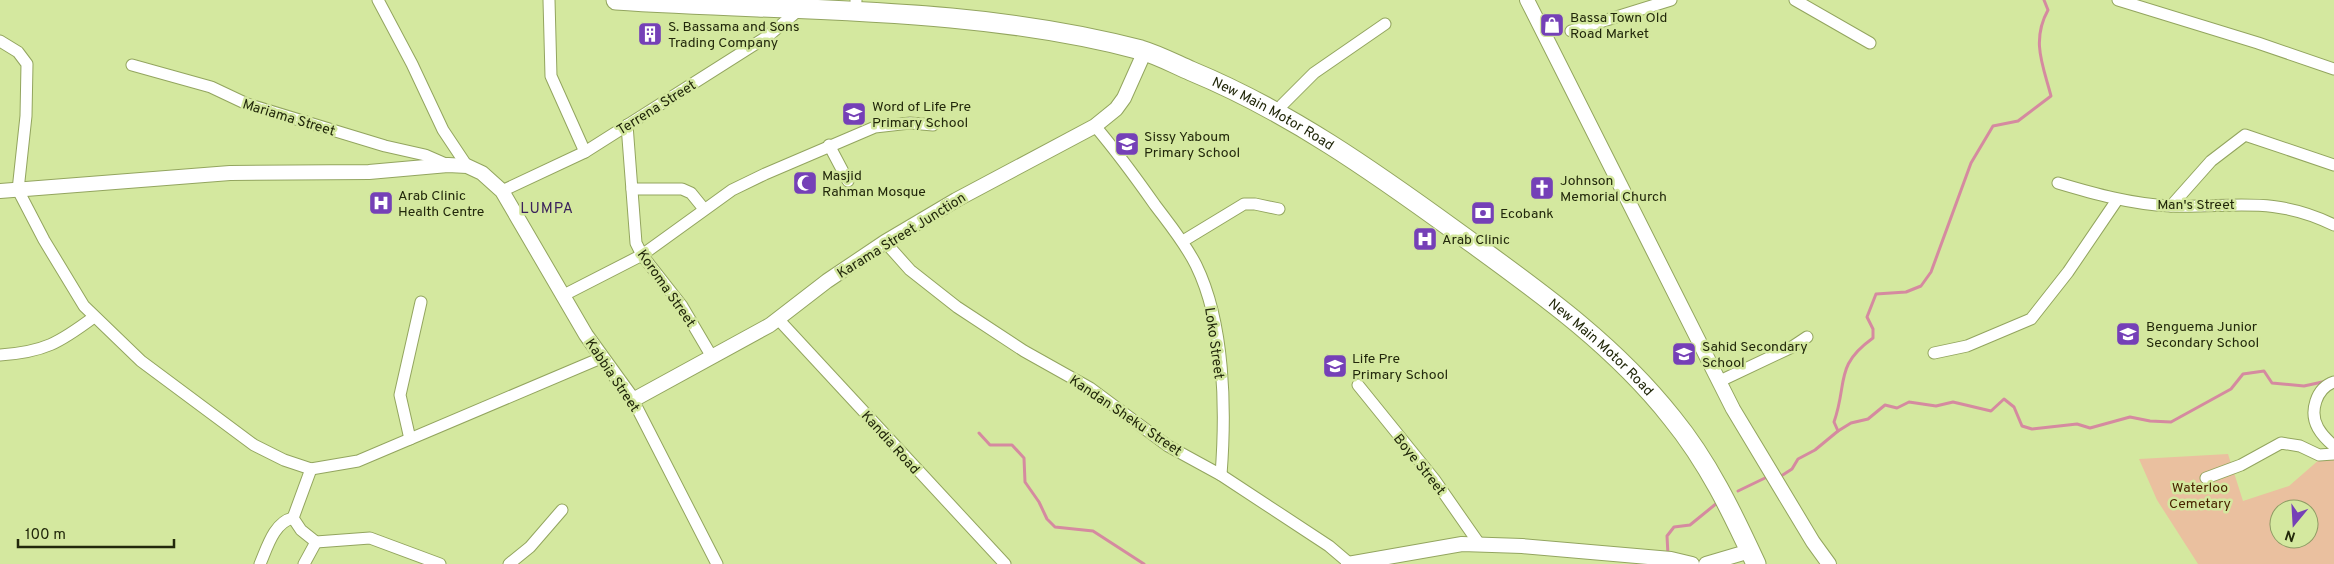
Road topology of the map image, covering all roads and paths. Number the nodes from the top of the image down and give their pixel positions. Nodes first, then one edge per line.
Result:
1 (378, 0) edge
2 (549, 0) edge
3 (616, 0) edge
4 (834, 0) edge
5 (1527, 0) edge
6 (1671, 0) edge
7 (1795, 0) edge
8 (2118, 0) edge
9 (856, 1) edge
10 (800, 9) junction
11 (1385, 24) dead end
12 (1571, 31) dead end
13 (0, 41) edge
14 (1870, 42) dead end
15 (1145, 51) junction
16 (132, 65) dead end
17 (2334, 69) edge
18 (1282, 105) junction
19 (627, 125) junction
20 (934, 125) dead end
21 (1095, 126) junction
22 (829, 145) junction
23 (585, 152) junction
24 (448, 165) junction
25 (2334, 165) edge
26 (467, 166) junction
27 (848, 181) dead end
28 (2058, 183) dead end
29 (632, 189) junction
30 (18, 190) junction
31 (0, 191) edge
32 (502, 191) junction
33 (2117, 200) junction
34 (2171, 206) junction
35 (704, 209) junction
36 (1278, 209) dead end
37 (2334, 224) edge
38 (1183, 241) junction
39 (885, 242) junction
40 (642, 255) junction
41 (562, 296) junction
42 (421, 302) dead end
43 (94, 317) junction
44 (778, 319) junction
45 (1807, 336) dead end
46 (1934, 353) dead end
47 (0, 355) edge
48 (712, 357) junction
49 (601, 358) junction
50 (1720, 381) junction
51 (2334, 382) edge
52 (1358, 385) dead end
53 (633, 400) junction
54 (410, 439) junction
55 (2334, 446) edge
56 (2334, 454) edge
57 (311, 469) junction
58 (1221, 474) junction
59 (2206, 478) dead end
60 (562, 510) dead end
61 (293, 518) junction
62 (316, 542) junction
63 (1480, 544) junction
64 (1753, 557) edge
65 (260, 564) edge
66 (304, 564) edge
67 (440, 564) edge
68 (509, 564) edge
69 (716, 564) edge
70 (1005, 564) edge
71 (1349, 564) edge
72 (1692, 564) edge
73 (1706, 564) edge
74 (1766, 564) edge
75 (1829, 564) edge

1 - 26 street
2 - 23 street
3 - 10 highway, New Main Motor Road
4 - 9 highway, New Main Motor Road
5 - 50 street
6 - 12 street
7 - 14 street
8 - 17 street
9 - 18 highway, New Main Motor Road
10 - 15 highway, New Main Motor Road
10 - 19 street, Terrena Street
11 - 18 street
13 - 30 street
15 - 21 street, Karama Street Junction
15 - 64 highway, New Main Motor Road
16 - 24 street, Mariama Street
18 - 74 highway, New Main Motor Road
19 - 23 street, Terrena Street
19 - 29 street, Koroma Street
20 - 22 street
21 - 38 street, Loko Street
21 - 39 street, Karama Street Junction
22 - 27 street
22 - 35 street
23 - 32 street, Terrena Street
24 - 26 street
24 - 30 street
25 - 34 street
26 - 32 street
28 - 33 street, Man's Street
29 - 35 street
29 - 40 street, Koroma Street
30 - 31 street
30 - 43 street
32 - 41 street, Kabbia Street
33 - 34 street, Man's Street
33 - 46 street
34 - 37 street, Man's Street
35 - 40 street
36 - 38 street
38 - 58 street, Loko Street
39 - 44 street, Karama Street Junction
39 - 58 street, Kandan Sheku Street
40 - 41 street
40 - 48 street, Koroma Street
41 - 49 street, Kabbia Street
42 - 54 street
43 - 47 street
43 - 57 street
44 - 48 street, Karama Street Junction
44 - 70 street, Kandia Road
45 - 50 street
48 - 53 street, Karama Street Junction
49 - 53 street, Kabbia Street
49 - 54 street
50 - 75 street
51 - 55 street
52 - 63 street, Boye Street
53 - 69 street, Kabbia Street
54 - 57 street
56 - 59 street
57 - 61 street
58 - 71 street, Kandan Sheku Street
60 - 68 street
61 - 62 street
61 - 65 street
62 - 66 street
62 - 67 street
63 - 71 street
63 - 72 street
64 - 73 street

